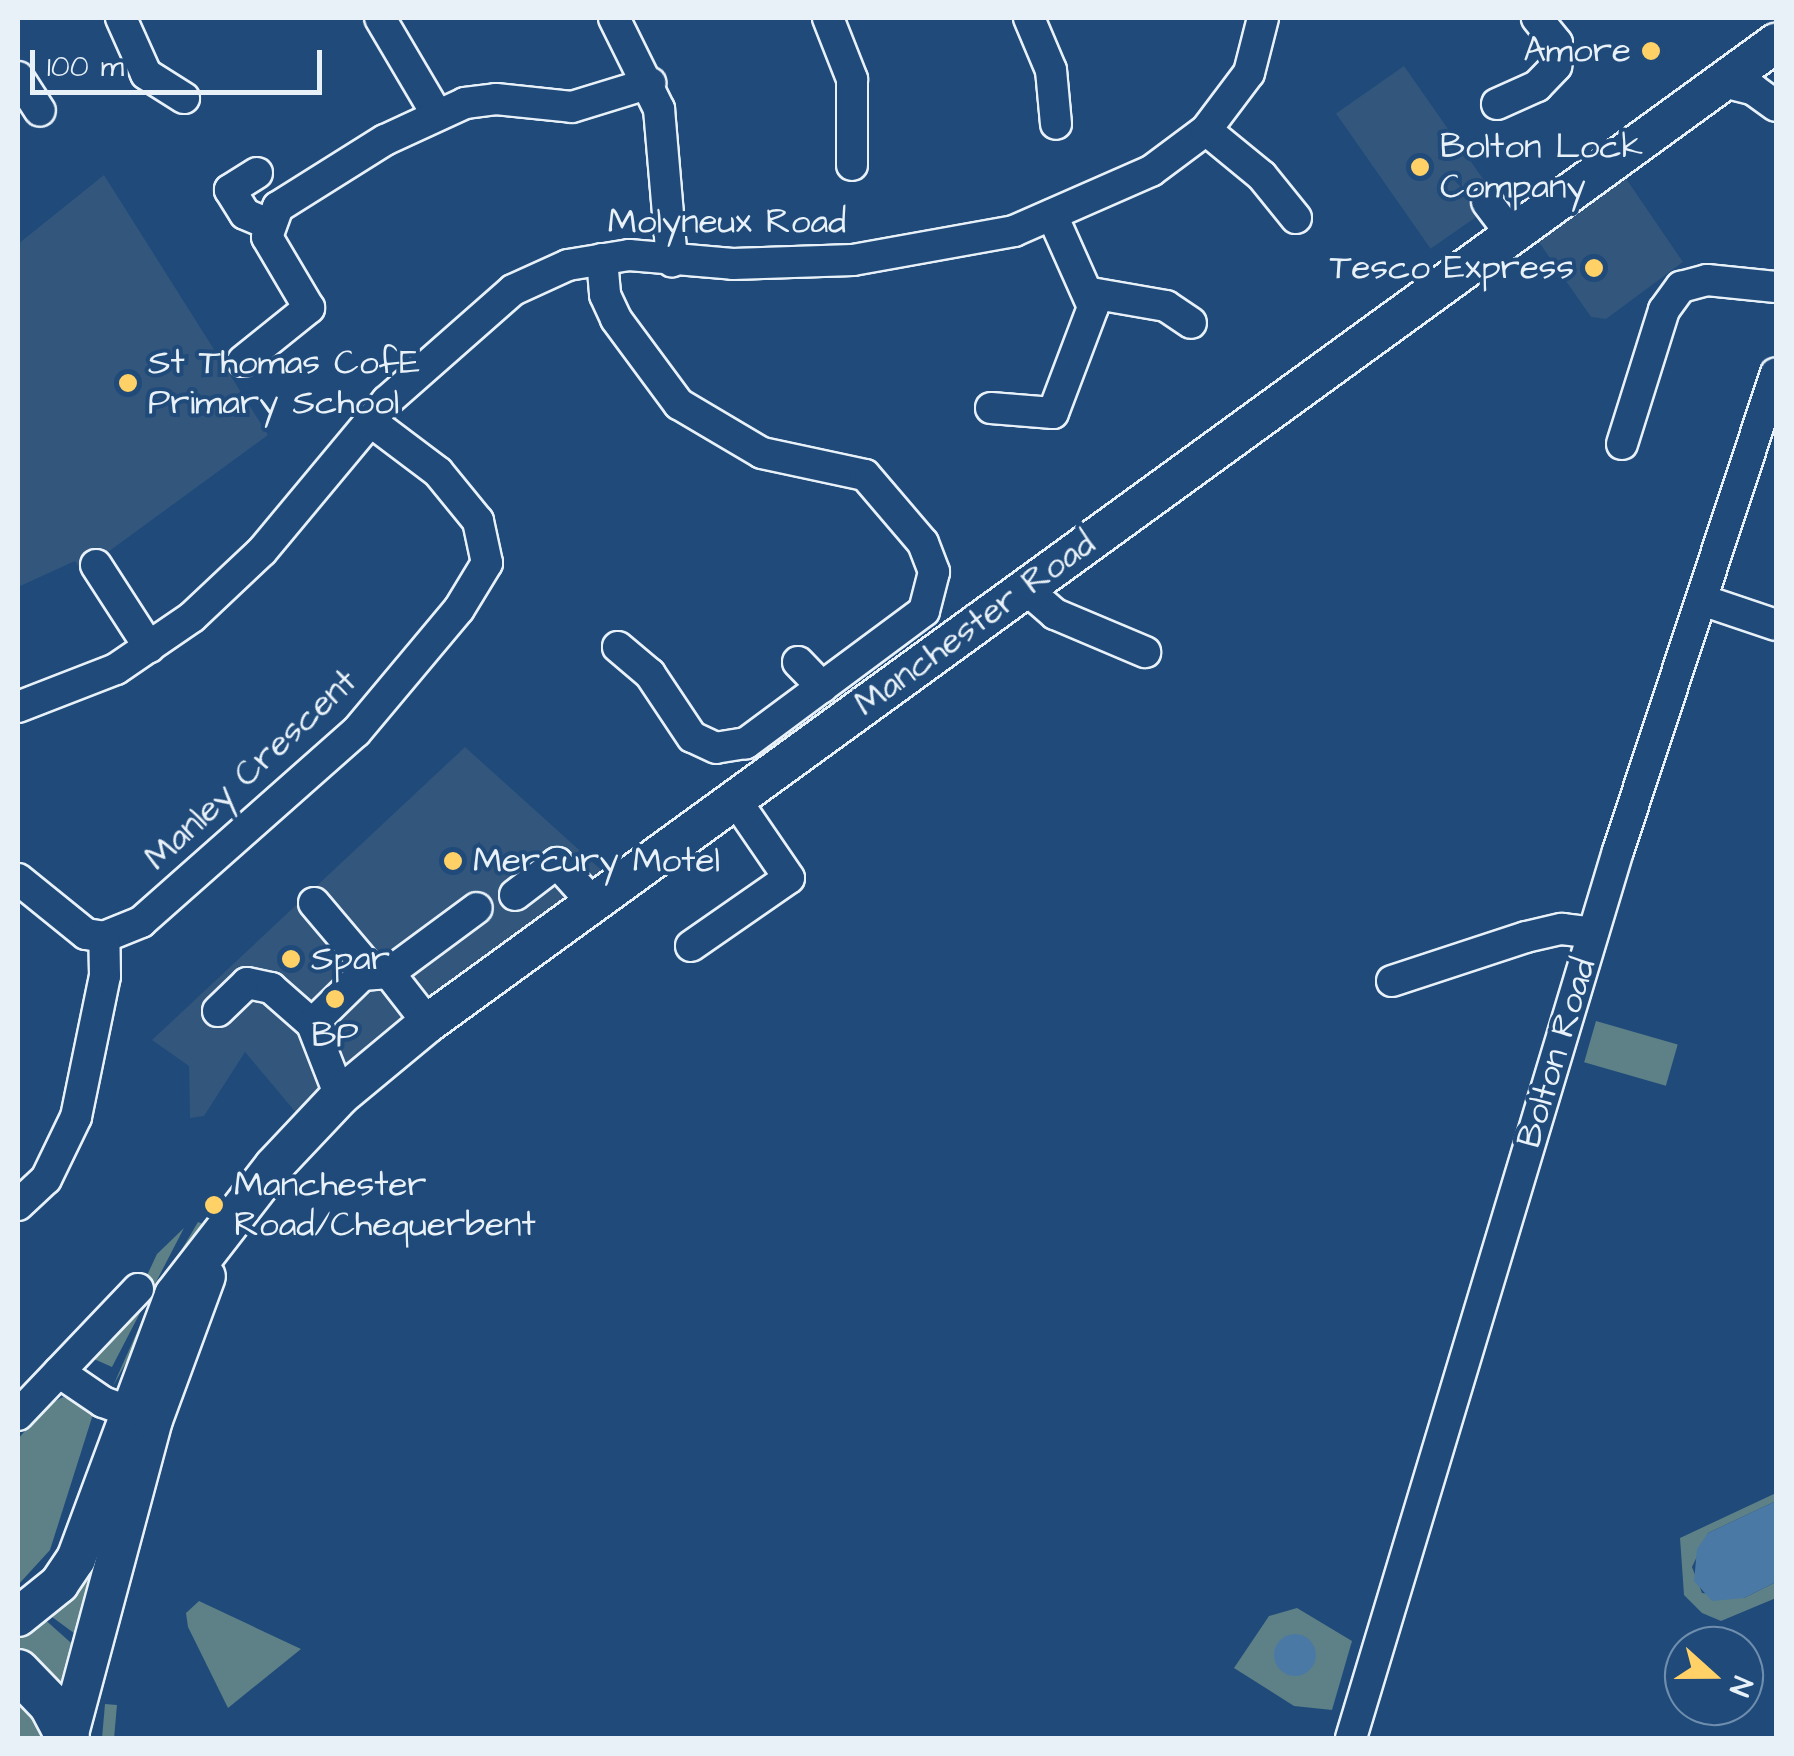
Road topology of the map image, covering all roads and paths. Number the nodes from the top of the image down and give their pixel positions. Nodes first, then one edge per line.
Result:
1 (122, 18) edge
2 (380, 18) edge
3 (614, 18) edge
4 (828, 18) edge
5 (1029, 18) edge
6 (1263, 18) edge
7 (1537, 18) edge
8 (1774, 18) edge
9 (1776, 26) edge
10 (1776, 43) edge
11 (1723, 82) junction
12 (650, 83) junction
13 (184, 98) dead end
14 (1508, 104) dead end
15 (1776, 106) edge
16 (436, 113) junction
17 (1060, 130) dead end
18 (1206, 130) junction
19 (861, 148) dead end
20 (258, 173) dead end
21 (1486, 202) dead end
22 (1052, 215) junction
23 (1301, 221) dead end
24 (268, 224) junction
25 (1510, 232) junction
26 (602, 258) junction
27 (672, 261) junction
28 (1776, 287) edge
29 (1091, 293) junction
30 (1191, 323) dead end
31 (243, 360) dead end
32 (1776, 372) edge
33 (991, 408) dead end
34 (369, 420) junction
35 (1622, 444) dead end
36 (96, 565) dead end
37 (1024, 588) junction
38 (1702, 600) junction
39 (1776, 625) edge
40 (149, 647) junction
41 (1146, 652) dead end
42 (637, 653) dead end
43 (798, 662) dead end
44 (822, 687) junction
45 (18, 707) edge
46 (735, 799) junction
47 (18, 878) edge
48 (515, 895) dead end
49 (314, 903) dead end
50 (593, 903) junction
51 (477, 908) dead end
52 (1593, 933) junction
53 (104, 936) junction
54 (691, 946) dead end
55 (382, 974) junction
56 (1392, 981) dead end
57 (218, 1011) dead end
58 (428, 1022) junction
59 (312, 1024) junction
60 (340, 1096) junction
61 (18, 1205) edge
62 (138, 1289) dead end
63 (59, 1372) junction
64 (18, 1416) edge
65 (140, 1416) junction
66 (18, 1617) edge
67 (18, 1671) edge
68 (68, 1738) edge
69 (1351, 1738) edge

1 - 13 street
2 - 16 street
3 - 12 street
4 - 19 street
5 - 17 street
6 - 18 street, Molyneux Road
7 - 14 street
8 - 9 main road
10 - 11 main road, Manchester Road
11 - 15 street
11 - 25 main road, Manchester Road
12 - 16 street
12 - 27 street
16 - 24 street
18 - 22 street, Molyneux Road
18 - 23 street
20 - 24 street
21 - 25 street
22 - 27 street, Molyneux Road
22 - 29 street
24 - 31 street
25 - 37 main road, Manchester Road
26 - 27 street, Molyneux Road
26 - 34 street, Molyneux Road
26 - 44 street
28 - 35 street
29 - 30 street
29 - 33 street
32 - 38 street, Bolton Road
34 - 40 street, Molyneux Road
34 - 53 street, Manley Crescent
36 - 40 street
37 - 41 street
37 - 46 main road, Manchester Road
38 - 39 street
38 - 52 street, Bolton Road
40 - 45 street, Molyneux Road
42 - 44 street
43 - 44 street
46 - 50 main road, Manchester Road
46 - 54 street
47 - 53 street
48 - 50 street
49 - 55 street
50 - 58 main road, Manchester Road
51 - 55 street
52 - 56 street
52 - 69 street, Bolton Road
53 - 61 street
55 - 58 street
55 - 59 street
57 - 59 street
58 - 60 main road, Manchester Road
59 - 60 street
60 - 65 main road, Manchester Road
62 - 63 street
63 - 64 street
63 - 65 street
65 - 66 main road, Manchester Road
65 - 68 main road, Manchester Road
67 - 68 highway

